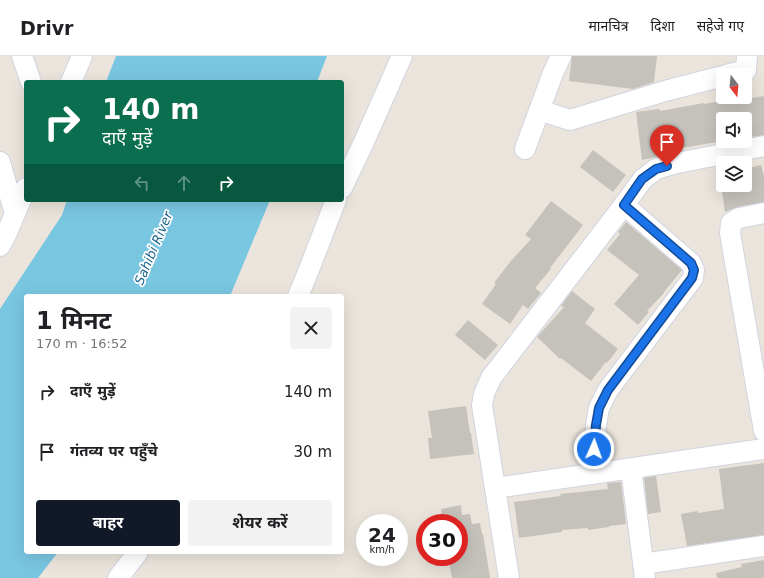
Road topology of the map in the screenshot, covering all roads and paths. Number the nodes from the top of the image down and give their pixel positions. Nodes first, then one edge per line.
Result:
1 (22, 56) edge
2 (402, 56) edge
3 (561, 56) edge
4 (747, 56) edge
5 (746, 68) edge
6 (716, 78) edge
7 (30, 80) edge
8 (539, 110) junction
9 (764, 146) edge
10 (525, 149) dead end
11 (0, 162) edge
12 (344, 184) edge
13 (24, 193) edge
14 (335, 202) edge
15 (624, 205) junction
16 (764, 212) edge
17 (15, 214) junction
18 (0, 246) edge
19 (299, 294) edge
20 (764, 431) edge
21 (764, 449) edge
22 (631, 469) junction
23 (593, 474) junction
24 (495, 488) junction
25 (764, 546) edge
26 (136, 554) edge
27 (644, 571) edge
28 (118, 578) edge
29 (509, 578) edge

1 - 7 street
2 - 12 street
3 - 8 street
4 - 5 street
6 - 8 street
8 - 10 street
9 - 15 street
11 - 17 street
13 - 17 street
14 - 19 street
15 - 23 street
15 - 24 street
16 - 20 street
17 - 18 street
21 - 22 street
22 - 23 street
22 - 27 street
23 - 24 street
24 - 29 street
25 - 27 street
26 - 28 street

